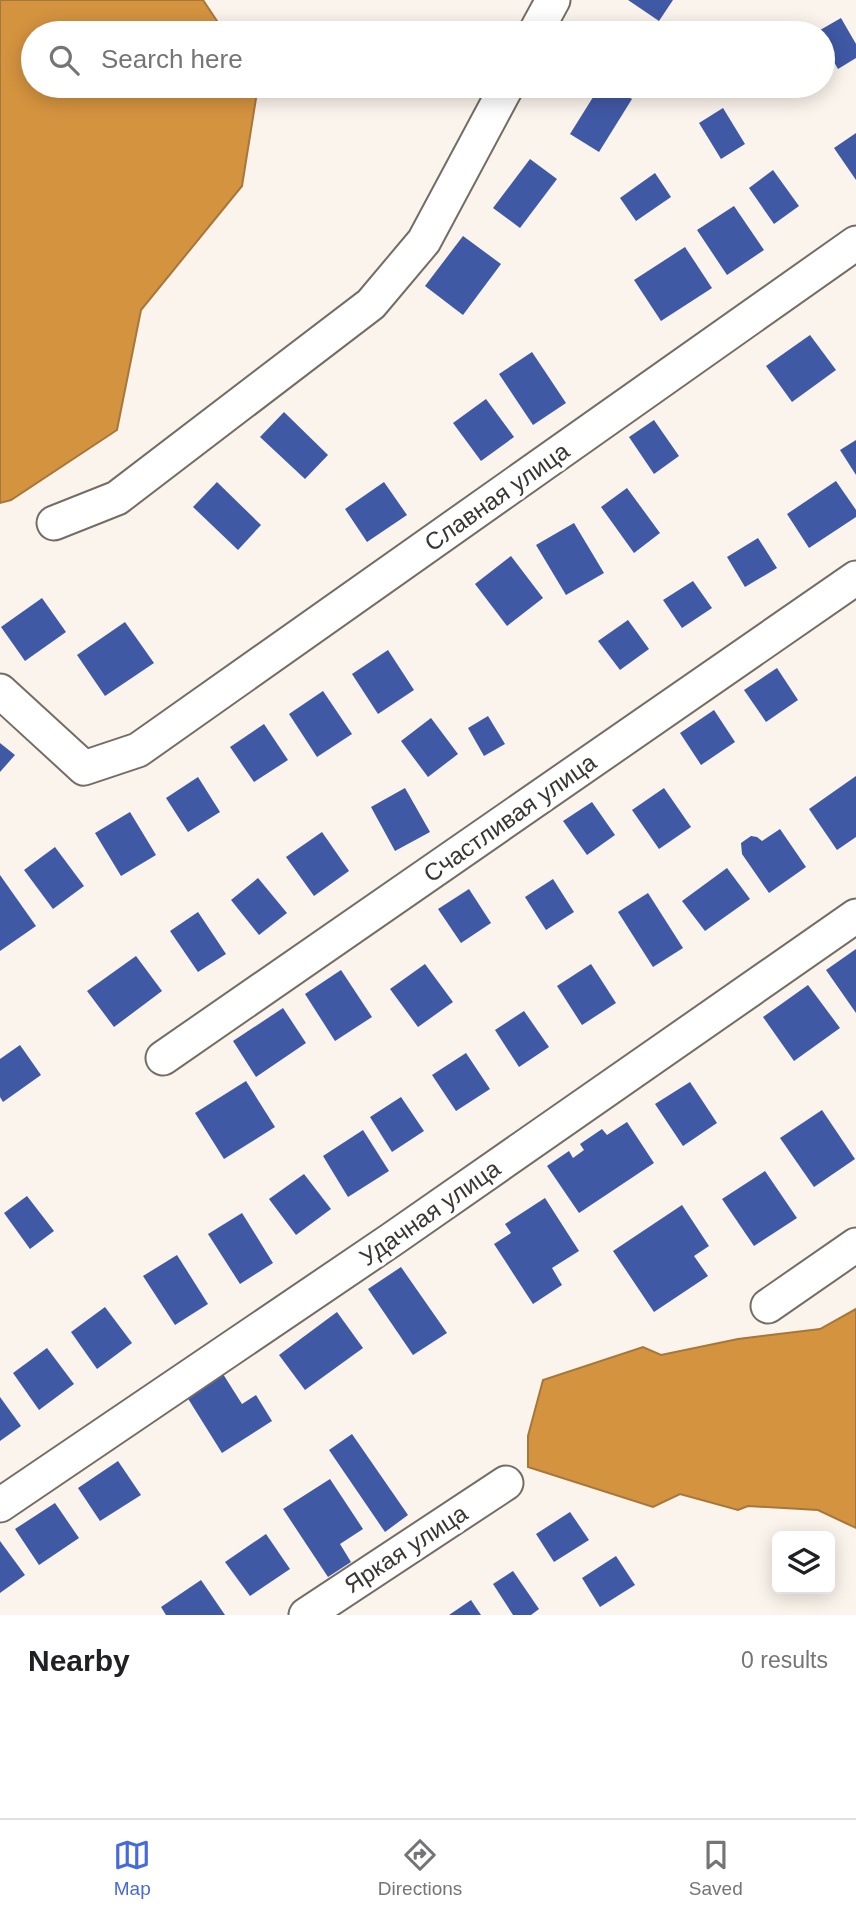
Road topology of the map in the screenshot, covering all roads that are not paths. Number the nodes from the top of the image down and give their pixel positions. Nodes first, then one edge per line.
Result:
1 (553, 0) edge
2 (542, 21) edge
3 (501, 98) edge
4 (856, 243) edge
5 (54, 523) dead end
6 (856, 578) edge
7 (0, 691) edge
8 (856, 916) edge
9 (163, 1058) dead end
10 (856, 1245) edge
11 (768, 1306) dead end
12 (506, 1483) dead end
13 (0, 1505) edge
14 (306, 1615) edge

1 - 2 street
3 - 5 street
4 - 7 street, Славная улица
6 - 9 street, Счастливая улица
8 - 13 street, Удачная улица
10 - 11 street
12 - 14 street, Яркая улица

